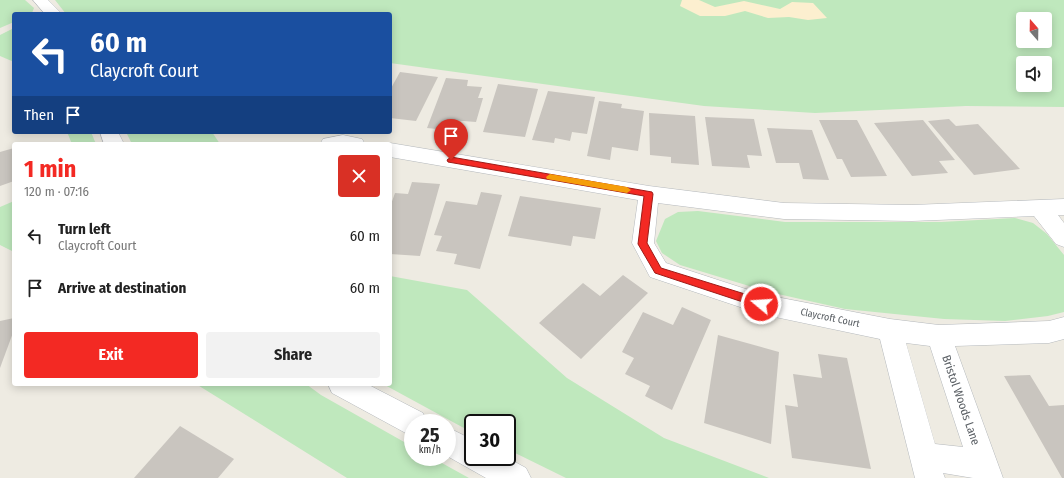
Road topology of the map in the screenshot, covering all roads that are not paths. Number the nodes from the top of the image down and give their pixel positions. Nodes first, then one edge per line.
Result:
1 (40, 0) edge
2 (52, 12) edge
3 (392, 150) edge
4 (649, 194) junction
5 (1064, 207) edge
6 (1040, 209) junction
7 (1064, 238) edge
8 (1064, 328) edge
9 (890, 330) junction
10 (938, 336) junction
11 (345, 386) edge
12 (404, 418) edge
13 (493, 466) edge
14 (927, 467) edge
15 (986, 471) edge
16 (516, 478) edge

1 - 2 street
3 - 4 street
4 - 6 street
4 - 9 street, Claycroft Court
5 - 6 street
6 - 7 street
8 - 10 street, Claycroft Court
9 - 10 street, Claycroft Court
9 - 14 street, Bristol Woods Lane
10 - 15 street, Bristol Woods Lane
11 - 12 street
13 - 16 street
14 - 15 street, Bristol Woods Lane

